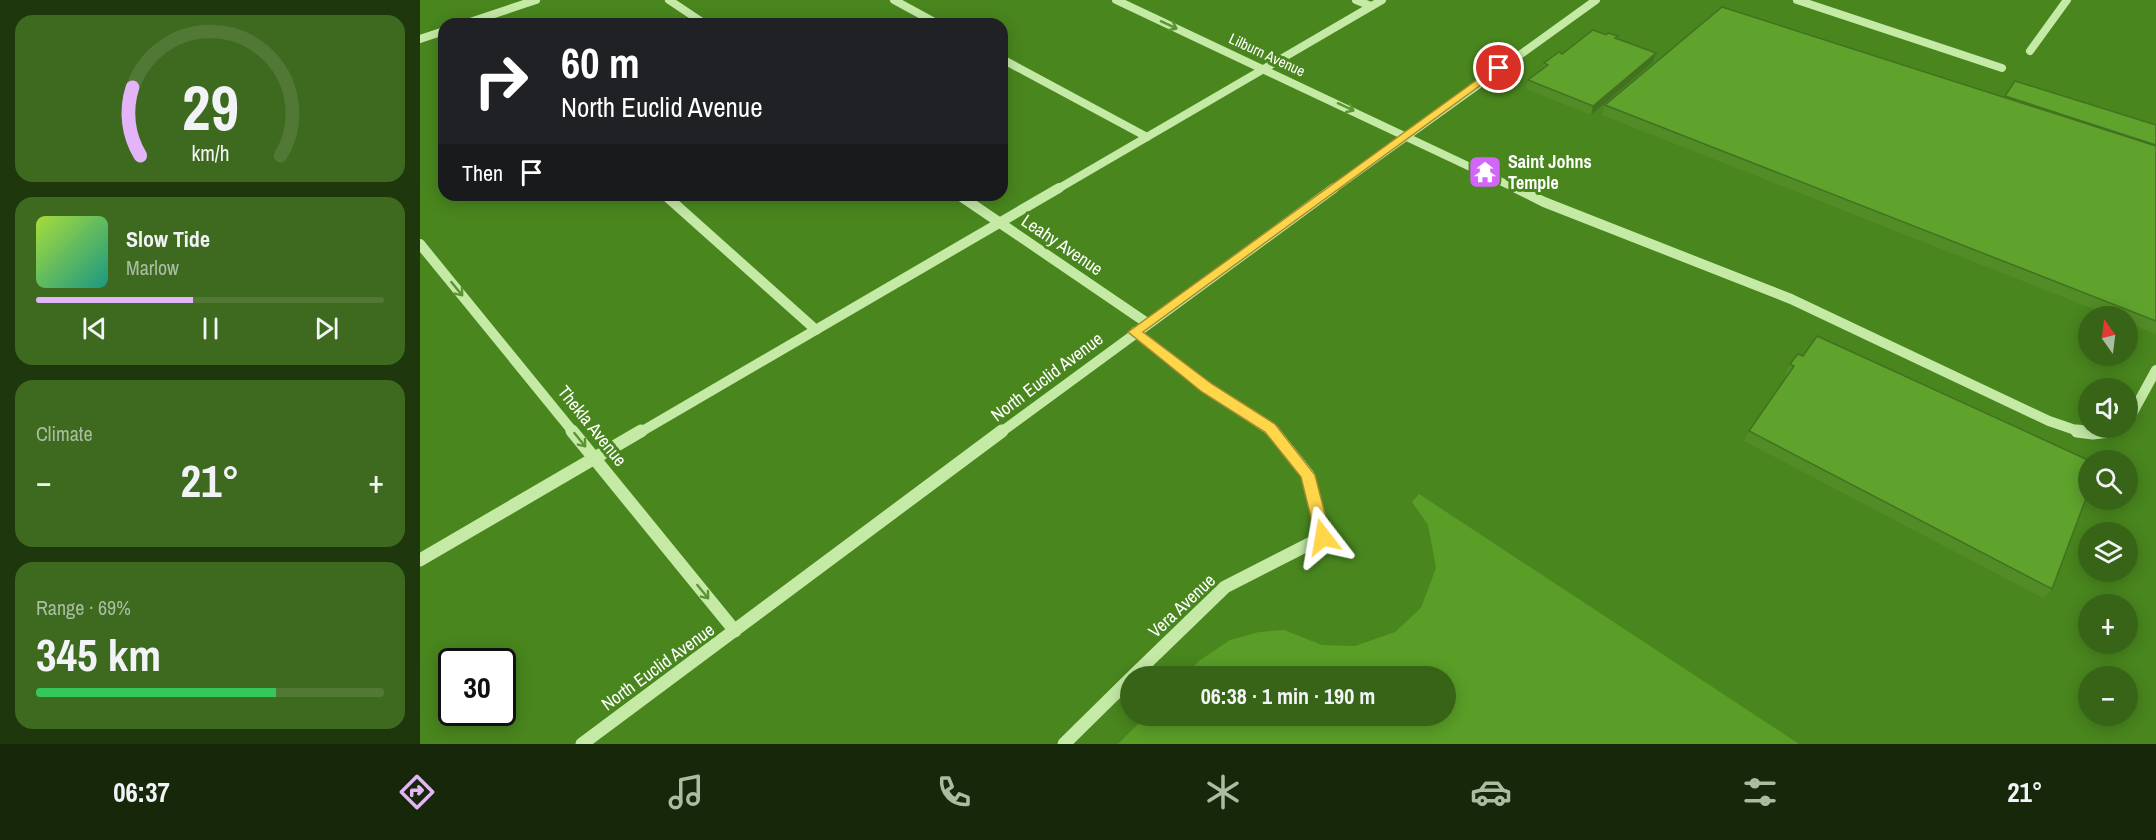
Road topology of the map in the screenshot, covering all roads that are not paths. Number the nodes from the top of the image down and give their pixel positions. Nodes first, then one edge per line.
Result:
1 (536, 0) edge
2 (669, 0) edge
3 (894, 0) edge
4 (1116, 0) edge
5 (1356, 0) edge
6 (1382, 0) edge
7 (1797, 0) edge
8 (2067, 0) edge
9 (1592, 1) edge
10 (1371, 6) junction
11 (484, 18) edge
12 (696, 18) edge
13 (928, 18) edge
14 (438, 33) edge
15 (420, 39) edge
16 (2030, 51) dead end
17 (1008, 62) edge
18 (2002, 68) dead end
19 (1264, 69) junction
20 (1406, 135) junction
21 (1147, 137) junction
22 (672, 201) edge
23 (967, 201) edge
24 (1001, 224) junction
25 (420, 244) edge
26 (1147, 323) junction
27 (816, 330) junction
28 (1134, 332) junction
29 (2156, 370) edge
30 (2138, 403) edge
31 (2078, 432) edge
32 (594, 457) junction
33 (420, 560) edge
34 (735, 631) junction
35 (1143, 666) edge
36 (1120, 689) edge
37 (586, 743) edge
38 (1064, 744) edge

1 - 11 street
2 - 12 street
3 - 13 street
4 -> 19 street, Lilburn Avenue
5 - 10 street
6 - 10 street
7 - 18 street
8 - 16 street
9 - 20 street, North Euclid Avenue
10 - 19 street
14 - 15 street
17 - 21 street
19 -> 20 street, Lilburn Avenue
19 - 21 street
20 - 26 street, North Euclid Avenue
20 - 31 street, Lilburn Avenue
21 - 24 street
22 - 27 street
23 - 24 street, Leahy Avenue
24 - 26 street, Leahy Avenue
24 - 27 street
25 -> 32 street, Thekla Avenue
26 - 28 street, North Euclid Avenue
27 - 32 street
28 - 34 street, North Euclid Avenue
28 - 35 street, Vera Avenue
29 - 30 street
32 - 33 street
32 -> 34 street, Thekla Avenue
34 - 37 street, North Euclid Avenue
36 - 38 street, Vera Avenue

